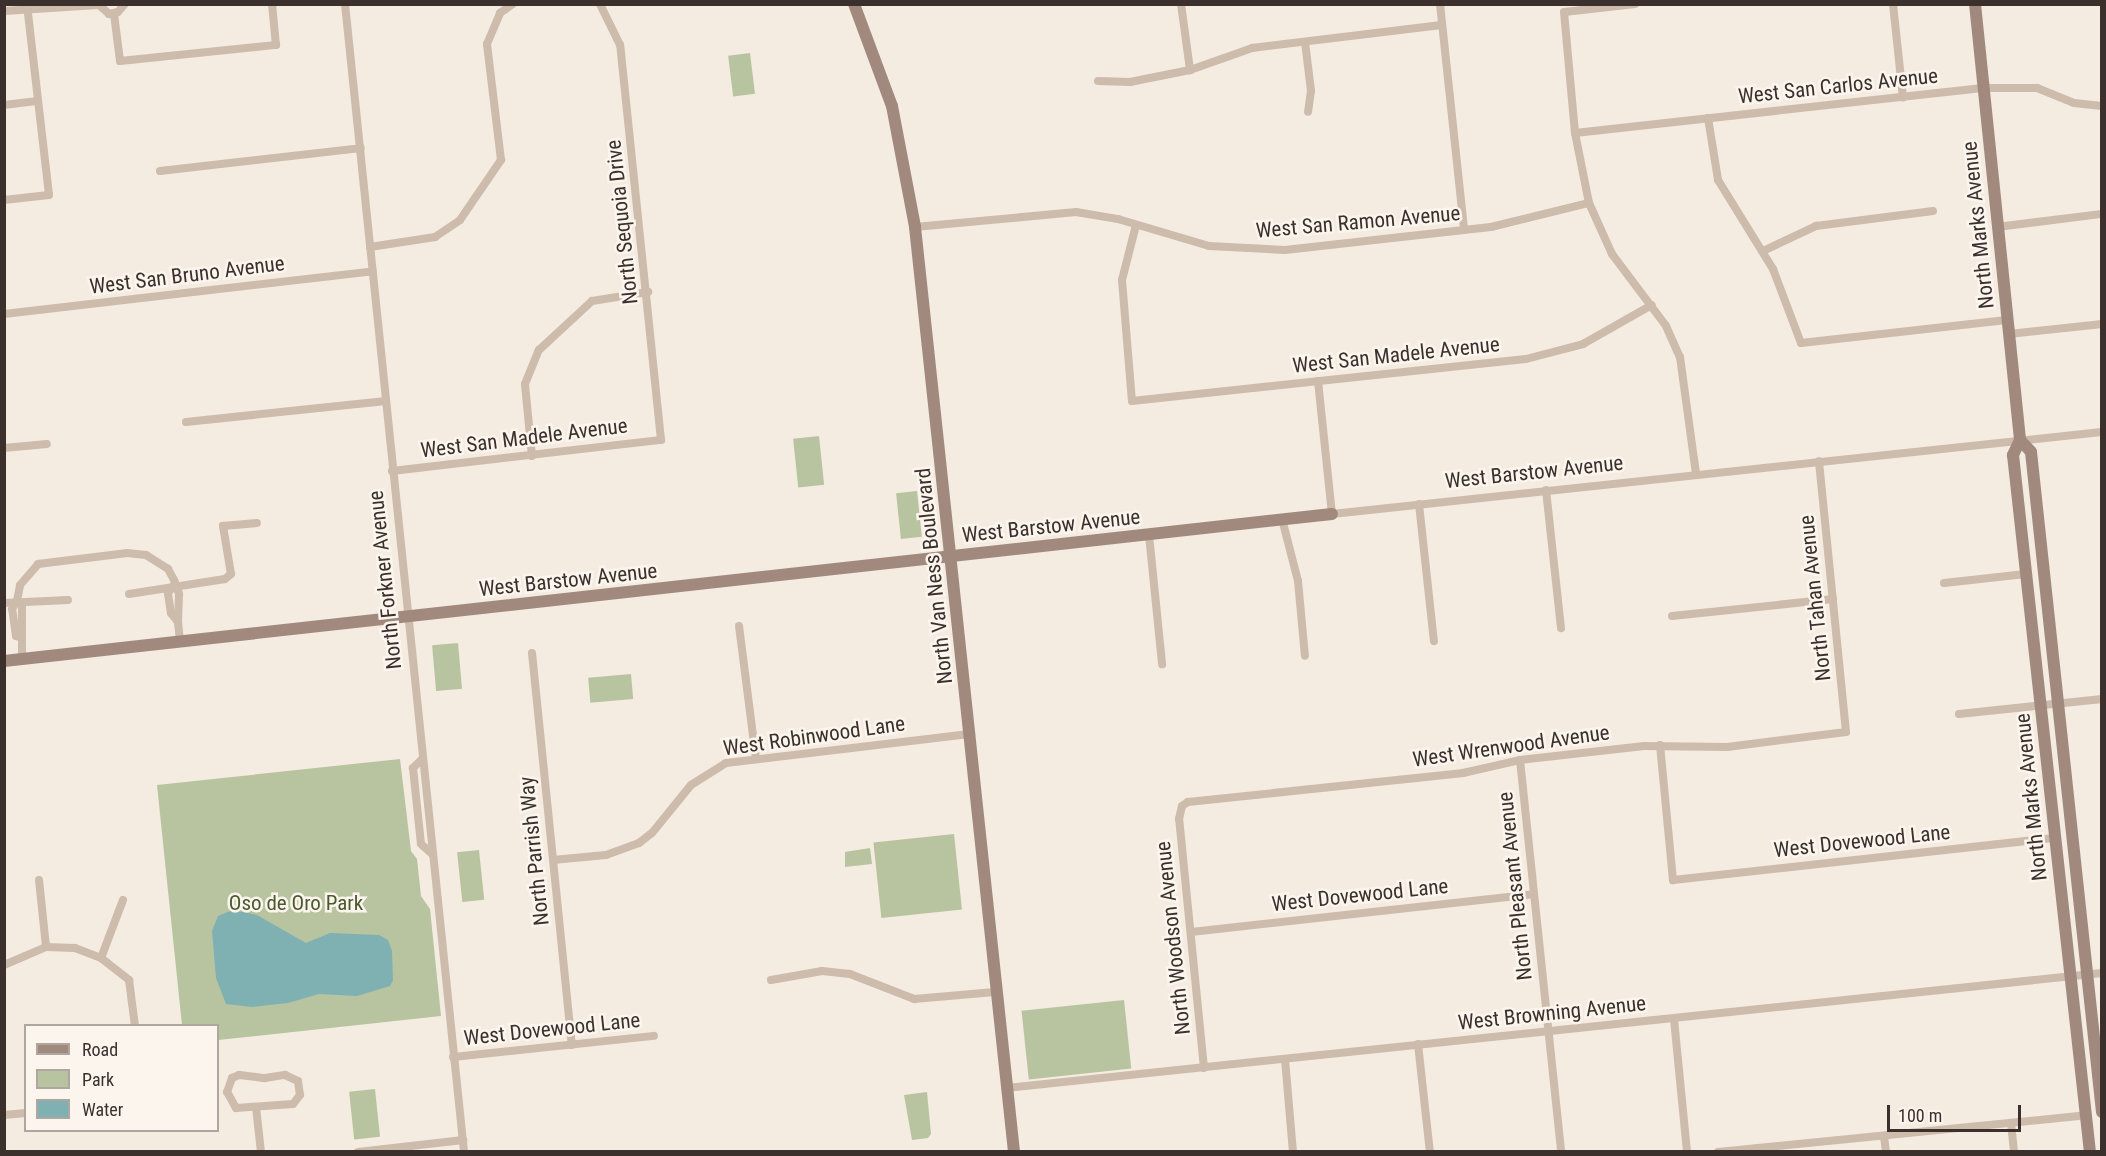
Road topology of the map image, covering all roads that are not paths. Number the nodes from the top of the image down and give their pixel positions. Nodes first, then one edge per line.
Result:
1 (125, 4) edge
2 (272, 4) edge
3 (345, 4) edge
4 (513, 4) edge
5 (600, 4) edge
6 (854, 4) edge
7 (1181, 4) edge
8 (1440, 4) edge
9 (1635, 4) edge
10 (1893, 4) edge
11 (1975, 4) edge
12 (98, 5) edge
13 (33, 6) edge
14 (4, 11) edge
15 (114, 14) junction
16 (1442, 25) junction
17 (1305, 42) junction
18 (1190, 70) junction
19 (1098, 81) dead end
20 (1983, 88) junction
21 (1903, 97) junction
22 (38, 101) junction
23 (4, 105) edge
24 (2102, 106) edge
25 (1308, 112) dead end
26 (1708, 118) junction
27 (1575, 133) junction
28 (361, 148) junction
29 (160, 171) dead end
30 (4, 200) edge
31 (1589, 203) junction
32 (1933, 211) dead end
33 (2102, 214) edge
34 (1136, 225) junction
35 (915, 227) junction
36 (1997, 227) junction
37 (1464, 230) junction
38 (370, 246) junction
39 (1763, 251) junction
40 (373, 271) junction
41 (648, 292) junction
42 (1652, 305) junction
43 (4, 314) edge
44 (2007, 320) junction
45 (2102, 324) edge
46 (2009, 334) junction
47 (1318, 381) junction
48 (386, 401) junction
49 (186, 422) dead end
50 (2102, 432) edge
51 (660, 440) joint
52 (2020, 440) junction
53 (47, 444) dead end
54 (4, 448) edge
55 (532, 456) junction
56 (1819, 461) junction
57 (392, 471) junction
58 (1696, 474) junction
59 (1546, 490) junction
60 (1419, 504) junction
61 (1332, 514) junction
62 (1282, 519) junction
63 (257, 523) dead end
64 (1149, 535) junction
65 (952, 556) junction
66 (2026, 574) junction
67 (1944, 583) dead end
68 (174, 585) junction
69 (129, 594) dead end
70 (1833, 599) junction
71 (68, 600) dead end
72 (17, 601) junction
73 (4, 603) edge
74 (1672, 616) dead end
75 (406, 618) junction
76 (739, 626) dead end
77 (1561, 628) dead end
78 (1434, 641) dead end
79 (180, 642) junction
80 (532, 653) dead end
81 (1305, 656) dead end
82 (22, 659) junction
83 (4, 661) edge
84 (1162, 664) dead end
85 (2102, 699) edge
86 (2059, 703) junction
87 (2040, 705) junction
88 (1959, 714) dead end
89 (1846, 732) joint
90 (971, 734) junction
91 (1660, 745) junction
92 (756, 758) junction
93 (1520, 760) junction
94 (1182, 806) joint
95 (2055, 838) junction
96 (553, 860) junction
97 (39, 880) dead end
98 (1534, 894) junction
99 (123, 900) dead end
100 (1191, 932) junction
101 (46, 947) junction
102 (101, 958) junction
103 (4, 965) edge
104 (2102, 973) edge
105 (2087, 975) junction
106 (2071, 976) junction
107 (771, 980) dead end
108 (995, 992) junction
109 (1674, 1019) junction
110 (135, 1024) edge
111 (1548, 1032) junction
112 (654, 1036) dead end
113 (1418, 1044) junction
114 (572, 1045) junction
115 (453, 1057) junction
116 (1285, 1059) junction
117 (1204, 1068) junction
118 (1006, 1088) junction
119 (256, 1107) junction
120 (2102, 1112) edge
121 (24, 1113) edge
122 (4, 1115) edge
123 (2086, 1115) junction
124 (2011, 1123) junction
125 (1884, 1136) junction
126 (463, 1140) junction
127 (1759, 1150) edge
128 (261, 1152) edge
129 (357, 1152) edge
130 (464, 1152) edge
131 (1014, 1152) edge
132 (1293, 1152) edge
133 (1430, 1152) edge
134 (1561, 1152) edge
135 (1687, 1152) edge
136 (1718, 1152) edge
137 (1886, 1152) edge
138 (2014, 1152) edge
139 (2090, 1152) edge

1 - 15 street
2 - 15 street
3 - 28 street, North Forkner Avenue
4 - 38 street
5 - 41 street, North Sequoia Drive
6 - 35 street, North Van Ness Boulevard
7 - 18 street
8 - 16 street
9 - 27 street
10 - 21 street
11 - 20 street, North Marks Avenue
12 - 13 street
12 - 15 street
13 - 14 street
13 - 22 street
16 - 17 street
16 - 37 street
17 - 18 street
17 - 25 street
18 - 19 street
20 - 21 street, West San Carlos Avenue
20 - 24 street, West San Carlos Avenue
20 - 36 street, North Marks Avenue
21 - 26 street, West San Carlos Avenue
22 - 23 street
22 - 30 street
26 - 27 street, West San Carlos Avenue
26 - 39 street
27 - 31 street
28 - 29 street
28 - 38 street, North Forkner Avenue
31 - 37 street, West San Ramon Avenue
31 - 42 street
32 - 39 street
33 - 36 street
34 - 35 street, West San Ramon Avenue
34 - 37 street, West San Ramon Avenue
34 - 47 street, West San Madele Avenue
35 - 65 street, North Van Ness Boulevard
36 - 44 street, North Marks Avenue
38 - 40 street, North Forkner Avenue
39 - 44 street
40 - 43 street, West San Bruno Avenue
40 - 48 street, North Forkner Avenue
41 - 51 street, North Sequoia Drive
41 - 55 street
42 - 47 street, West San Madele Avenue
42 - 58 street
44 - 46 street, North Marks Avenue
45 - 46 street
46 - 52 street, North Marks Avenue
47 - 61 street
48 - 49 street
48 - 57 street, North Forkner Avenue
50 - 52 street, West Barstow Avenue
51 - 55 street, West San Madele Avenue
52 - 56 street, West Barstow Avenue
52 - 66 street, North Marks Avenue
52 - 86 street, North Marks Avenue
53 - 54 street
55 - 57 street, West San Madele Avenue
56 - 58 street, West Barstow Avenue
56 - 70 street, North Tahan Avenue
57 - 75 street, North Forkner Avenue
58 - 59 street, West Barstow Avenue
59 - 60 street, West Barstow Avenue
59 - 77 street
60 - 61 street, West Barstow Avenue
60 - 78 street
61 - 62 street, West Barstow Avenue
62 - 64 street, West Barstow Avenue
62 - 81 street
63 - 68 street
64 - 65 street, West Barstow Avenue
64 - 84 street
65 - 75 street, West Barstow Avenue
65 - 90 street, North Van Ness Boulevard
66 - 67 street
66 - 87 street, North Marks Avenue
68 - 69 street
68 - 72 street
68 - 79 street
70 - 74 street
70 - 89 street, North Tahan Avenue
71 - 72 street
72 - 73 street
72 - 82 street
75 - 79 street, West Barstow Avenue
75 - 115 street, North Forkner Avenue
76 - 92 street
79 - 82 street, West Barstow Avenue
80 - 96 street, North Parrish Way
82 - 83 street, West Barstow Avenue
85 - 86 street
86 - 87 street
86 - 105 street, North Marks Avenue
87 - 88 street
87 - 95 street, North Marks Avenue
89 - 91 street, West Wrenwood Avenue
90 - 92 street, West Robinwood Lane
90 - 108 street, North Van Ness Boulevard
91 - 93 street, West Wrenwood Avenue
91 - 95 street, West Dovewood Lane
92 - 96 street, West Robinwood Lane
93 - 94 street, West Wrenwood Avenue
93 - 98 street, North Pleasant Avenue
94 - 100 street, North Woodson Avenue
95 - 106 street, North Marks Avenue
96 - 114 street, North Parrish Way
97 - 101 street
98 - 100 street, West Dovewood Lane
98 - 111 street, North Pleasant Avenue
99 - 102 street
100 - 117 street, North Woodson Avenue
101 - 102 street
101 - 103 street
102 - 110 street
104 - 105 street, West Browning Avenue
105 - 106 street, West Browning Avenue
105 - 120 street, North Marks Avenue
106 - 109 street, West Browning Avenue
106 - 123 street, North Marks Avenue
107 - 108 street
108 - 118 street, North Van Ness Boulevard
109 - 111 street, West Browning Avenue
109 - 135 street
111 - 113 street, West Browning Avenue
111 - 134 street, North Pleasant Avenue
112 - 114 street, West Dovewood Lane
113 - 116 street, West Browning Avenue
113 - 133 street
114 - 115 street, West Dovewood Lane
115 - 126 street, North Forkner Avenue
116 - 117 street, West Browning Avenue
116 - 132 street
117 - 118 street, West Browning Avenue
118 - 131 street, North Van Ness Boulevard
119 - 119 street
119 - 128 street
121 - 122 street
123 - 124 street
123 - 139 street, North Marks Avenue
124 - 125 street
124 - 138 street
125 - 127 street
125 - 137 street
126 - 129 street
126 - 130 street, North Forkner Avenue
127 - 136 street

